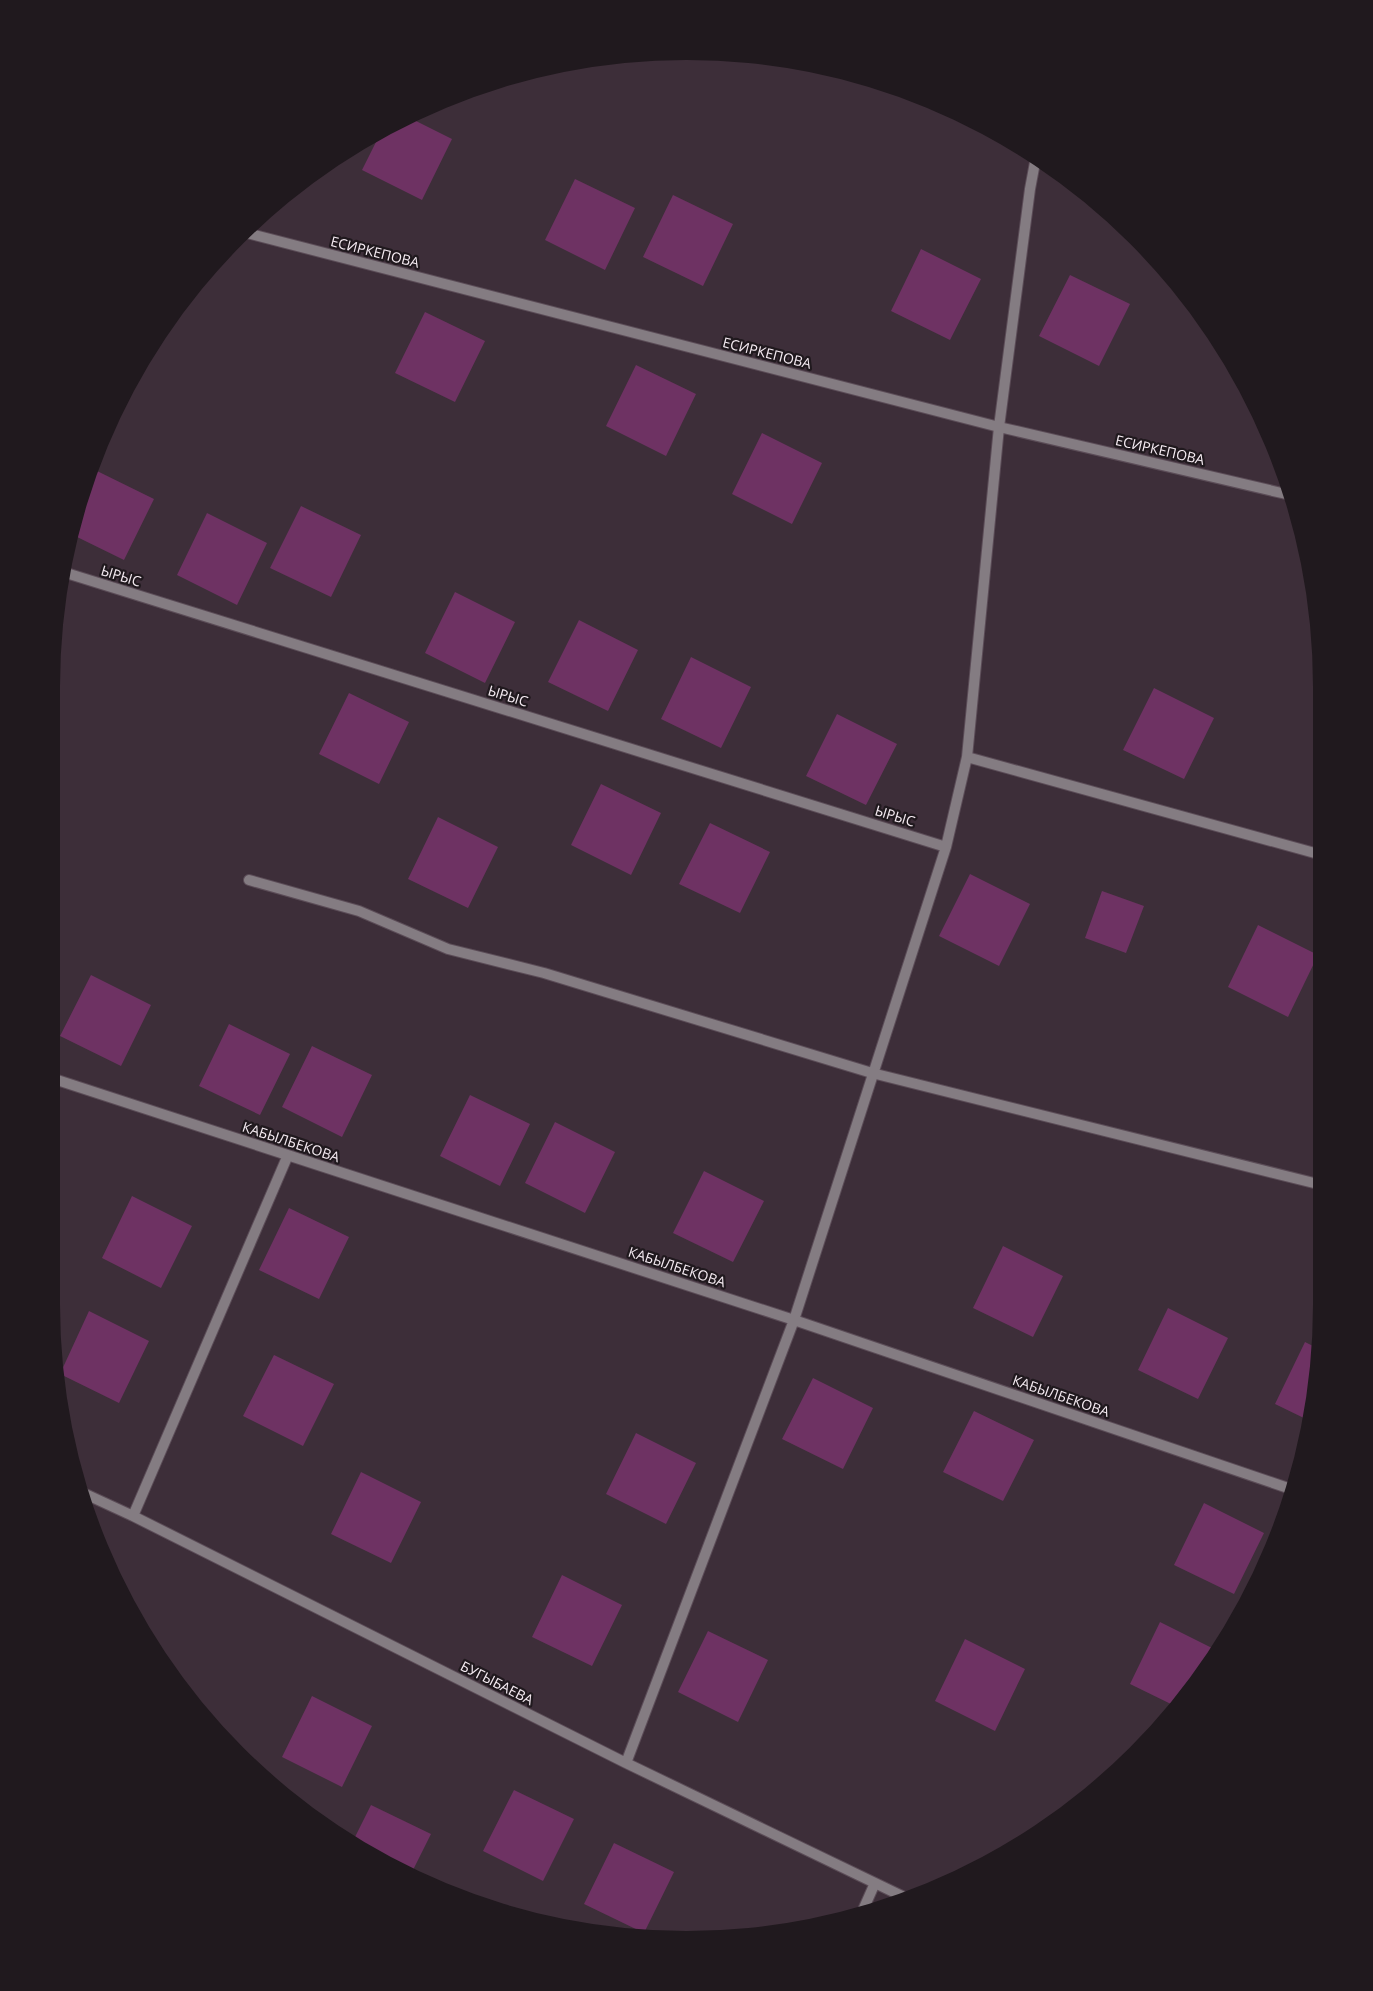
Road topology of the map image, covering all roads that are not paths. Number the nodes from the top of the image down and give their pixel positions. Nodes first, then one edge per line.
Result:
1 (1034, 166) edge
2 (252, 234) edge
3 (999, 427) junction
4 (1283, 493) edge
5 (70, 575) edge
6 (967, 757) junction
7 (946, 847) junction
8 (1313, 853) edge
9 (249, 880) dead end
10 (872, 1073) junction
11 (60, 1081) edge
12 (288, 1155) junction
13 (1313, 1183) edge
14 (794, 1320) junction
15 (1286, 1487) edge
16 (90, 1496) edge
17 (133, 1516) junction
18 (626, 1763) junction
19 (876, 1883) junction
20 (898, 1894) edge
21 (865, 1905) edge

1 - 3 street
2 - 3 street, ЕСИРКЕПОВА
3 - 4 street, ЕСИРКЕПОВА
3 - 6 street
5 - 7 street, ЫРЫС
6 - 7 street
6 - 8 street
7 - 10 street
9 - 10 street
10 - 13 street
10 - 14 street
11 - 12 street, КАБЫЛБЕКОВА
12 - 14 street, КАБЫЛБЕКОВА
12 - 17 street
14 - 15 street, КАБЫЛБЕКОВА
14 - 18 street
16 - 17 street, БУГЫБАЕВА
17 - 18 street, БУГЫБАЕВА
18 - 19 street, БУГЫБАЕВА
19 - 20 street, БУГЫБАЕВА
19 - 21 street

